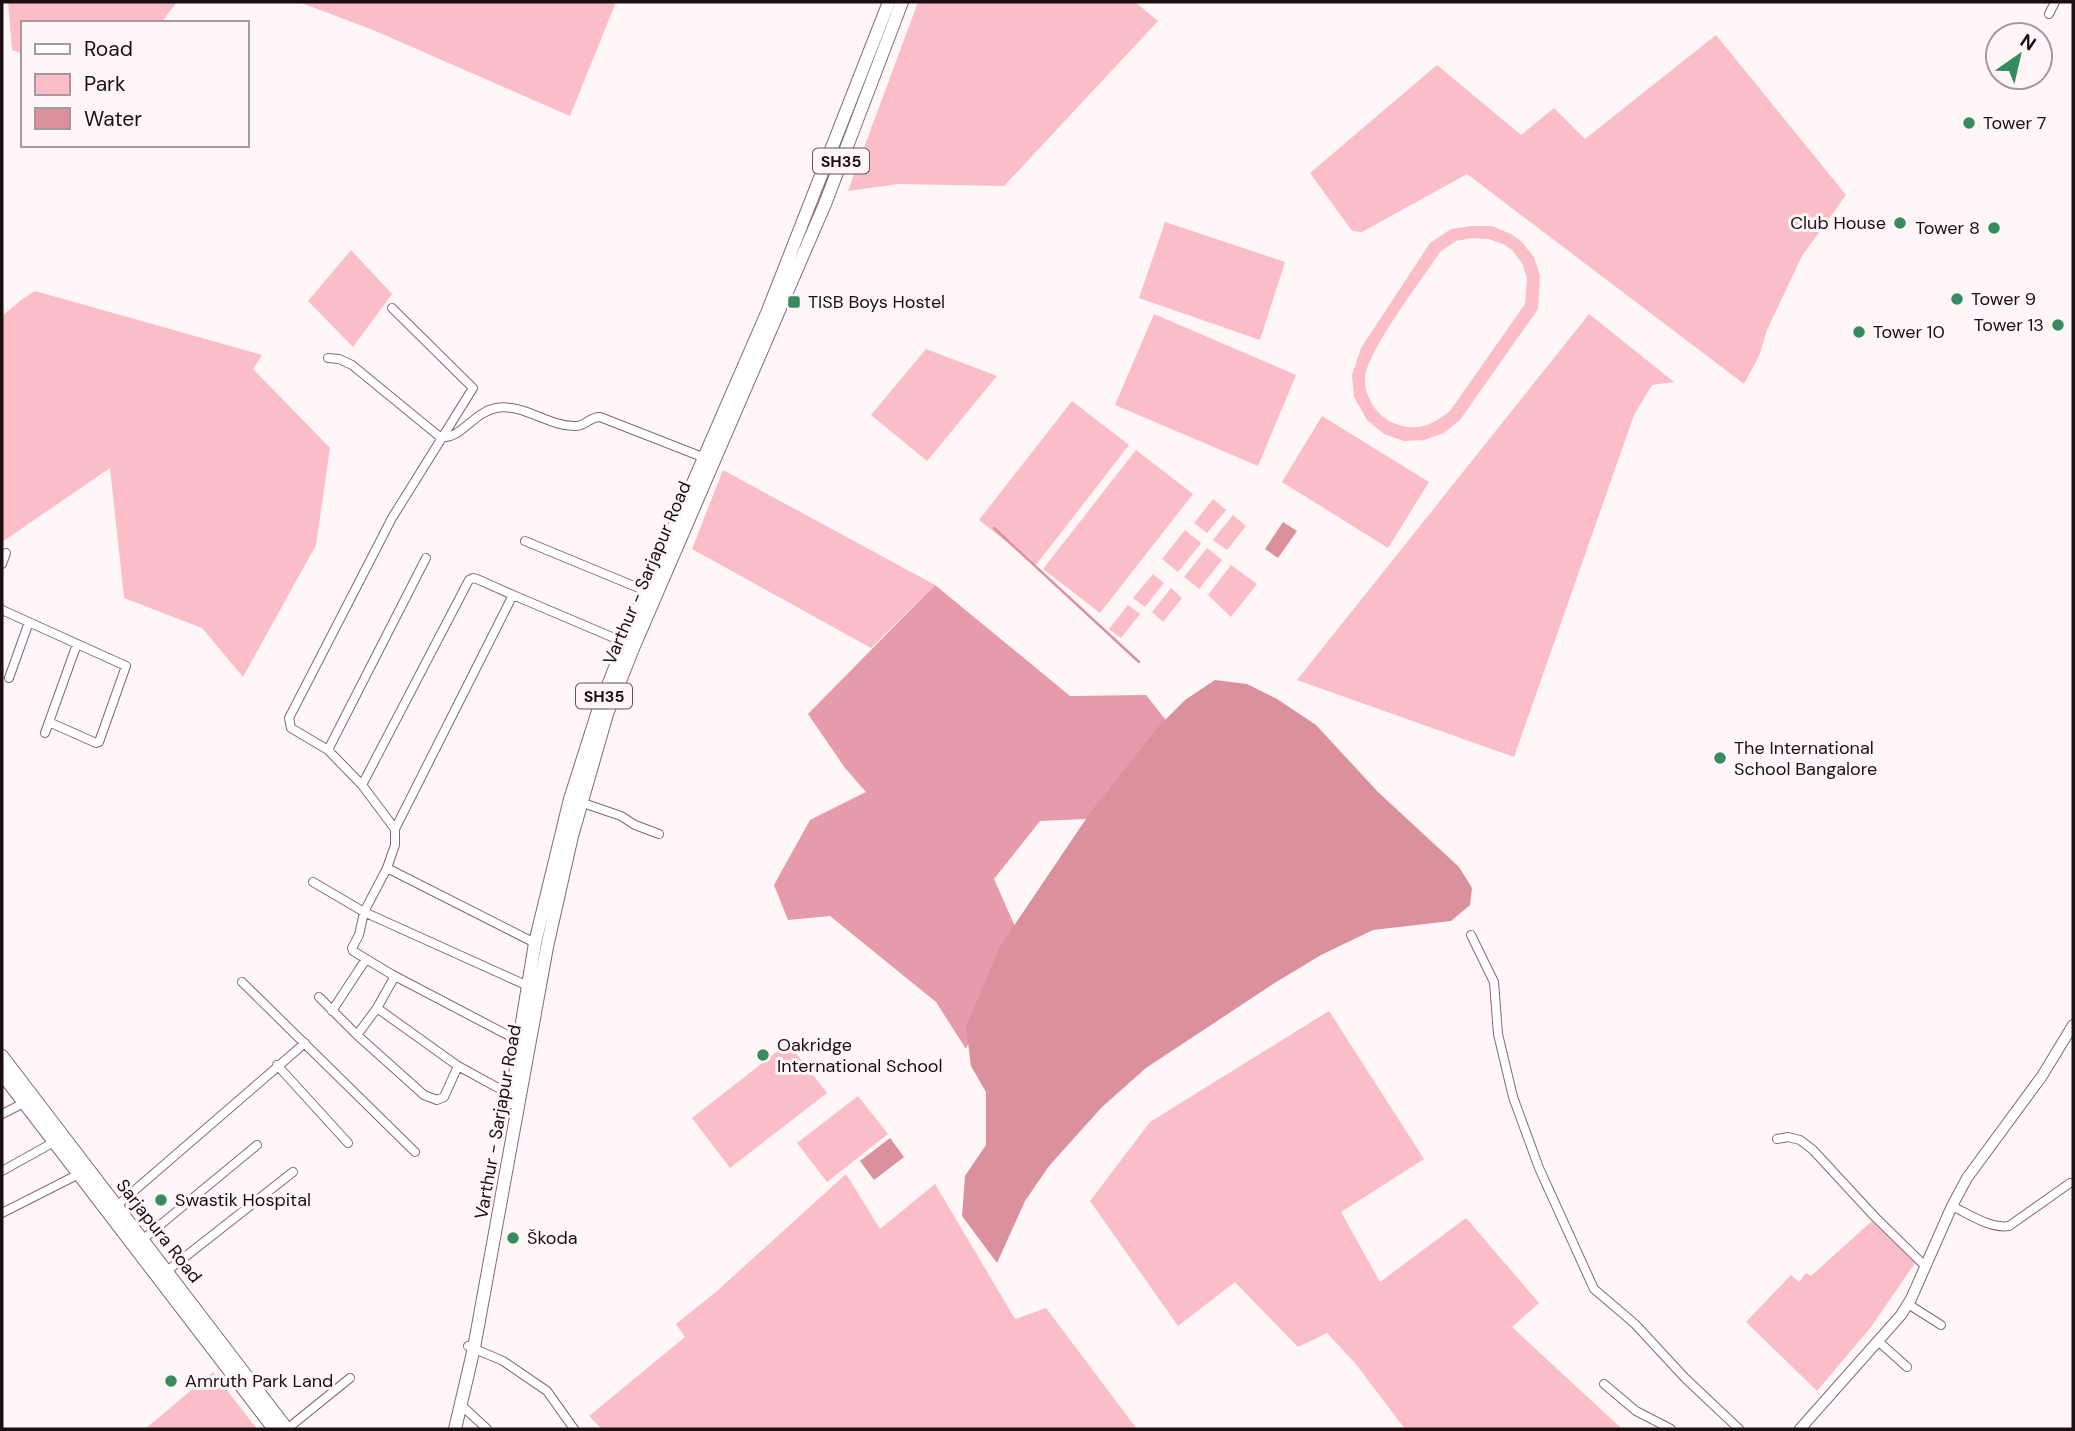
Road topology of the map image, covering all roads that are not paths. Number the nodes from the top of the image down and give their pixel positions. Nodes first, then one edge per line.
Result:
1 (889, 2) edge
2 (902, 2) edge
3 (2055, 2) edge
4 (2049, 14) dead end
5 (392, 308) dead end
6 (328, 358) dead end
7 (442, 438) junction
8 (705, 458) junction
9 (525, 541) dead end
10 (6, 553) dead end
11 (426, 558) dead end
12 (2, 564) edge
13 (646, 591) junction
14 (513, 596) junction
15 (2, 610) edge
16 (29, 622) junction
17 (77, 643) junction
18 (629, 645) junction
19 (9, 678) dead end
20 (49, 722) junction
21 (44, 733) dead end
22 (328, 750) junction
23 (362, 785) junction
24 (576, 801) junction
25 (395, 829) junction
26 (659, 834) dead end
27 (387, 868) junction
28 (313, 882) dead end
29 (364, 912) junction
30 (1471, 935) dead end
31 (535, 943) junction
32 (366, 959) junction
33 (395, 976) junction
34 (242, 982) dead end
35 (528, 986) junction
36 (318, 997) dead end
37 (377, 1008) junction
38 (332, 1011) junction
39 (2073, 1025) edge
40 (357, 1035) junction
41 (519, 1041) junction
42 (305, 1043) junction
43 (2, 1056) edge
44 (277, 1065) junction
45 (458, 1066) junction
46 (2, 1074) edge
47 (513, 1096) junction
48 (24, 1103) junction
49 (2, 1114) edge
50 (1777, 1139) dead end
51 (54, 1142) junction
52 (348, 1143) dead end
53 (257, 1145) dead end
54 (415, 1152) dead end
55 (2, 1171) edge
56 (293, 1172) dead end
57 (79, 1174) junction
58 (2070, 1183) dead end
59 (1952, 1206) junction
60 (113, 1209) junction
61 (2, 1213) edge
62 (142, 1240) junction
63 (1926, 1268) junction
64 (167, 1271) junction
65 (1908, 1304) junction
66 (1941, 1325) dead end
67 (1878, 1342) junction
68 (471, 1347) junction
69 (1907, 1367) dead end
70 (350, 1378) dead end
71 (1604, 1384) dead end
72 (458, 1401) junction
73 (274, 1429) edge
74 (287, 1429) edge
75 (453, 1429) edge
76 (487, 1429) edge
77 (573, 1429) edge
78 (1671, 1429) edge
79 (1739, 1429) edge
80 (1800, 1429) edge

1 - 8 main road, Varthur - Sarjapur Road / SH35
2 - 18 main road, Varthur - Sarjapur Road / SH35
3 - 4 street
5 - 7 street
6 - 7 street
7 - 8 street
7 - 22 street
8 - 13 main road, Varthur - Sarjapur Road / SH35
9 - 13 street
10 - 12 street
11 - 22 street
13 - 18 main road, Varthur - Sarjapur Road / SH35
14 - 18 street
14 - 23 street
14 - 25 street
15 - 16 street
16 - 17 street
16 - 19 street
17 - 20 street
17 - 20 street
18 - 24 main road, Varthur - Sarjapur Road / SH35
20 - 21 street
22 - 23 street
23 - 25 street
24 - 26 street
24 - 31 main road, Varthur - Sarjapur Road / SH35
24 - 68 main road, Varthur - Sarjapur Road / SH35
25 - 27 street
27 - 29 street
27 - 31 street
28 - 29 street
29 - 32 street
29 - 35 street
30 - 79 street
31 - 35 main road, Varthur - Sarjapur Road / SH35
32 - 33 street
32 - 38 street
33 - 37 street
33 - 41 street
34 - 42 street
35 - 41 main road, Varthur - Sarjapur Road / SH35
36 - 38 street
37 - 40 street
37 - 45 street
38 - 40 street
39 - 59 street
40 - 45 street
41 - 47 main road, Varthur - Sarjapur Road / SH35
42 - 44 street
42 - 54 street
43 - 60 main road, Sarjapura Road
44 - 52 street
44 - 60 street
45 - 47 street
46 - 48 main road, Sarjapura Road
47 - 68 main road, Varthur - Sarjapur Road / SH35
48 - 49 street
48 - 51 main road, Sarjapura Road
50 - 63 street
51 - 55 street
51 - 57 main road, Sarjapura Road
53 - 62 street
56 - 64 street
57 - 60 main road, Sarjapura Road
57 - 61 street
58 - 59 street
59 - 63 street
60 - 62 main road, Sarjapura Road
60 - 73 main road, Sarjapura Road
62 - 64 main road, Sarjapura Road
63 - 65 street
64 - 74 main road, Sarjapura Road
65 - 66 street
65 - 67 street
67 - 69 street
67 - 80 street
68 - 72 main road, Varthur - Sarjapur Road / SH35
68 - 77 street
70 - 74 street
71 - 78 street
72 - 75 main road, Varthur - Sarjapur Road / SH35
72 - 76 street

